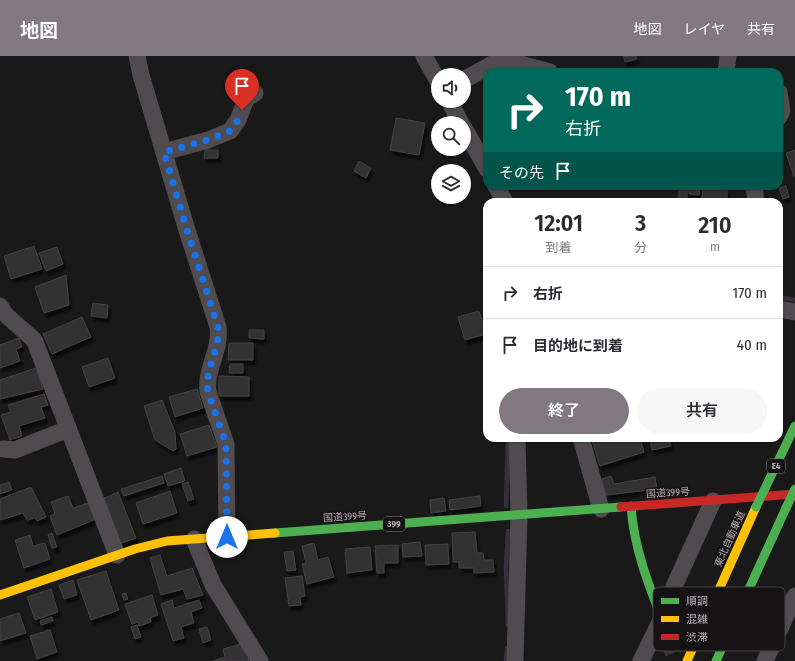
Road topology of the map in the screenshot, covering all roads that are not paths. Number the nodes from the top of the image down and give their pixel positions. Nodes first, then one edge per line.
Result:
1 (137, 56) edge
2 (424, 56) edge
3 (728, 56) edge
4 (431, 68) edge
5 (484, 68) edge
6 (535, 68) edge
7 (726, 68) edge
8 (483, 69) edge
9 (471, 75) edge
10 (255, 93) dead end
11 (471, 140) edge
12 (164, 152) junction
13 (483, 162) edge
14 (0, 306) edge
15 (783, 310) edge
16 (795, 312) edge
17 (795, 426) edge
18 (68, 429) junction
19 (517, 442) edge
20 (582, 442) edge
21 (3, 449) dead end
22 (795, 489) edge
23 (795, 494) edge
24 (713, 501) junction
25 (631, 506) junction
26 (601, 509) junction
27 (519, 515) junction
28 (227, 537) junction
29 (194, 539) junction
30 (117, 556) junction
31 (675, 587) edge
32 (720, 587) edge
33 (750, 587) edge
34 (0, 595) edge
35 (653, 596) edge
36 (795, 596) edge
37 (785, 618) edge
38 (653, 642) edge
39 (691, 651) edge
40 (721, 651) edge
41 (770, 651) edge
42 (260, 661) edge
43 (515, 661) edge
44 (641, 661) edge
45 (687, 661) edge
46 (716, 661) edge
47 (765, 661) edge

1 - 12 street
2 - 4 street
3 - 7 street
5 - 6 street
8 - 9 street
10 - 12 street
11 - 13 street
12 - 28 street
14 - 18 street
15 - 16 street
17 - 32 main road, 東北自動車道 / E4, bridge
18 - 21 street
18 - 30 street
19 - 27 street
20 - 26 street
22 - 33 main road, bridge
23 - 24 main road, 国道399号 / 399
24 - 25 main road, 国道399号 / 399
24 - 31 street
25 - 26 main road, 国道399号 / 399
25 - 35 main road
26 - 27 main road, 国道399号 / 399
27 - 28 main road, 国道399号 / 399
27 - 43 street
28 - 29 main road, 国道399号 / 399
29 - 30 main road, 国道399号 / 399
29 - 42 street
30 - 34 main road, 国道399号 / 399
36 - 37 street
38 - 44 street
39 - 45 main road, 東北自動車道 / E4, bridge
40 - 46 main road, bridge
41 - 47 street

